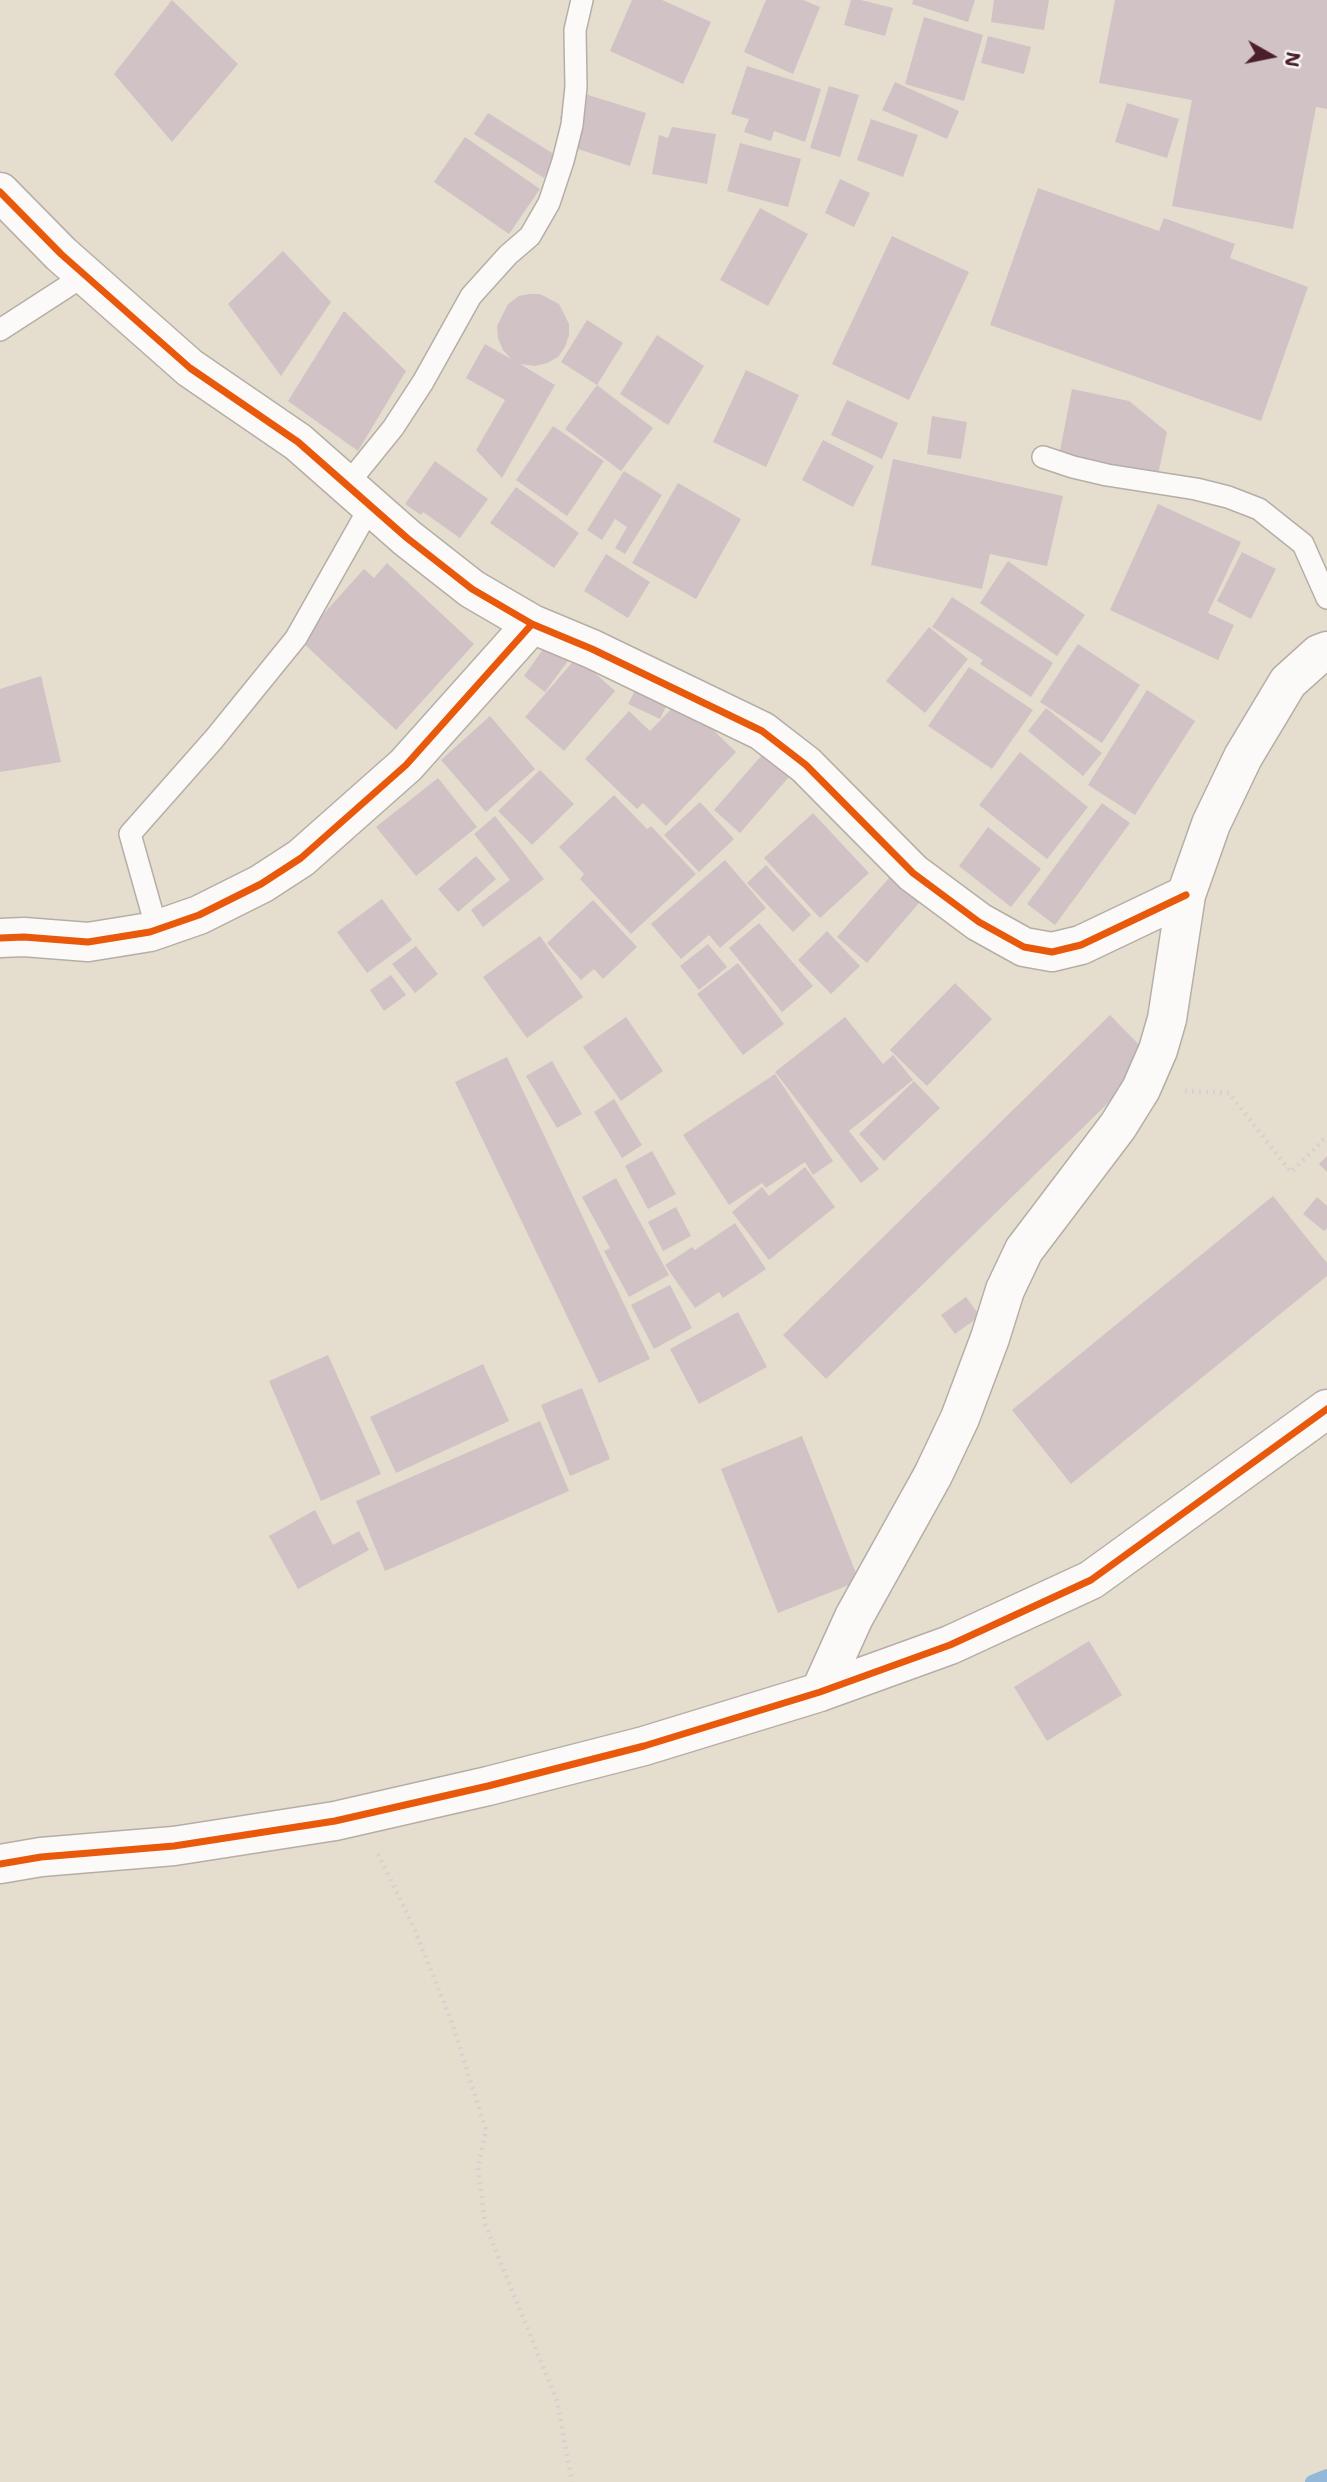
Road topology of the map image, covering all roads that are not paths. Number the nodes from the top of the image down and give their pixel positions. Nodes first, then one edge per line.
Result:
1 (582, 0) edge
2 (0, 192) edge
3 (85, 275) junction
4 (0, 330) edge
5 (1043, 457) dead end
6 (358, 496) junction
7 (1327, 598) edge
8 (532, 624) junction
9 (1327, 651) edge
10 (1186, 895) junction
11 (157, 930) junction
12 (0, 938) edge
13 (1327, 1409) edge
14 (820, 1692) junction
15 (0, 1864) edge

1 - 6 lane
2 - 3 street
3 - 4 lane
3 - 6 street
5 - 7 lane
6 - 8 street
6 - 11 lane
8 - 10 street
8 - 11 street
9 - 10 street
10 - 14 street
11 - 12 street
13 - 14 street
14 - 15 street

